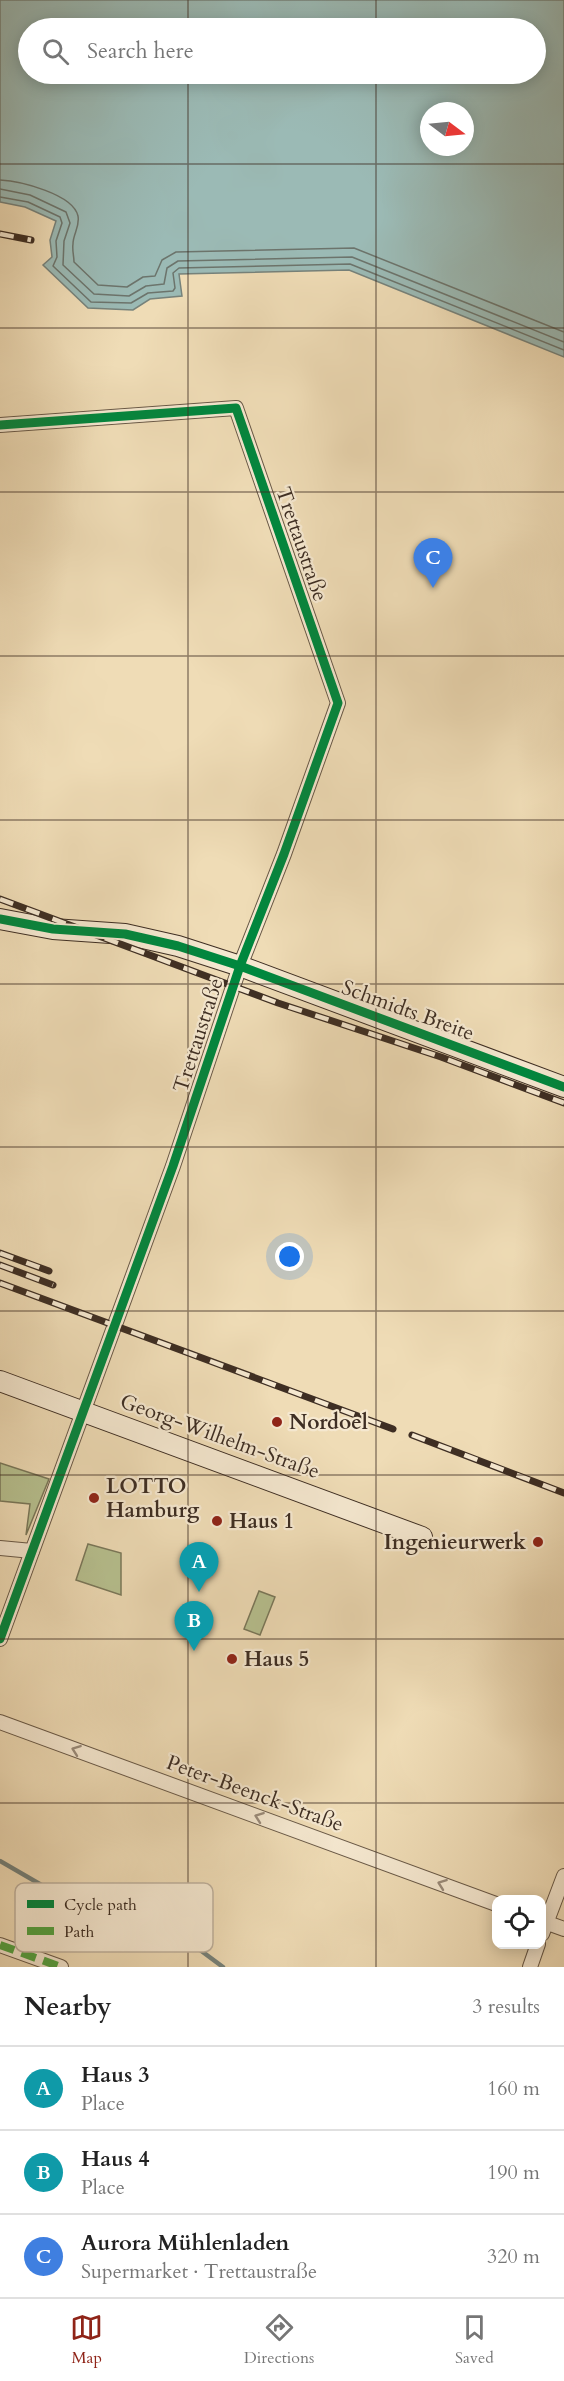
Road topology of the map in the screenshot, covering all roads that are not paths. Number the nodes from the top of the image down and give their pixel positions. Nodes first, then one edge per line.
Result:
1 (0, 425) edge
2 (0, 920) edge
3 (240, 966) junction
4 (564, 1087) edge
5 (0, 1381) edge
6 (85, 1412) junction
7 (422, 1537) dead end
8 (0, 1548) edge
9 (32, 1551) junction
10 (0, 1639) edge
11 (0, 1722) edge
12 (564, 1876) edge
13 (492, 1903) edge
14 (546, 1919) edge
15 (546, 1926) edge
16 (564, 1929) edge
17 (0, 1945) edge
18 (536, 1949) edge
19 (15, 1950) edge
20 (19, 1952) edge
21 (61, 1967) edge
22 (530, 1967) edge

1 - 3 street, Trettaustraße
2 - 3 main road, Schmidts Breite
3 - 4 main road, Schmidts Breite
3 - 6 street, Trettaustraße
5 - 6 main road, Georg-Wilhelm-Straße
6 - 7 main road, Georg-Wilhelm-Straße
6 - 9 street, Trettaustraße
8 - 9 street
9 - 10 street, Trettaustraße
13 -> 11 street, Peter-Beenck-Straße
12 - 14 street
15 - 16 street
17 - 19 street
18 - 22 street
20 - 21 street

